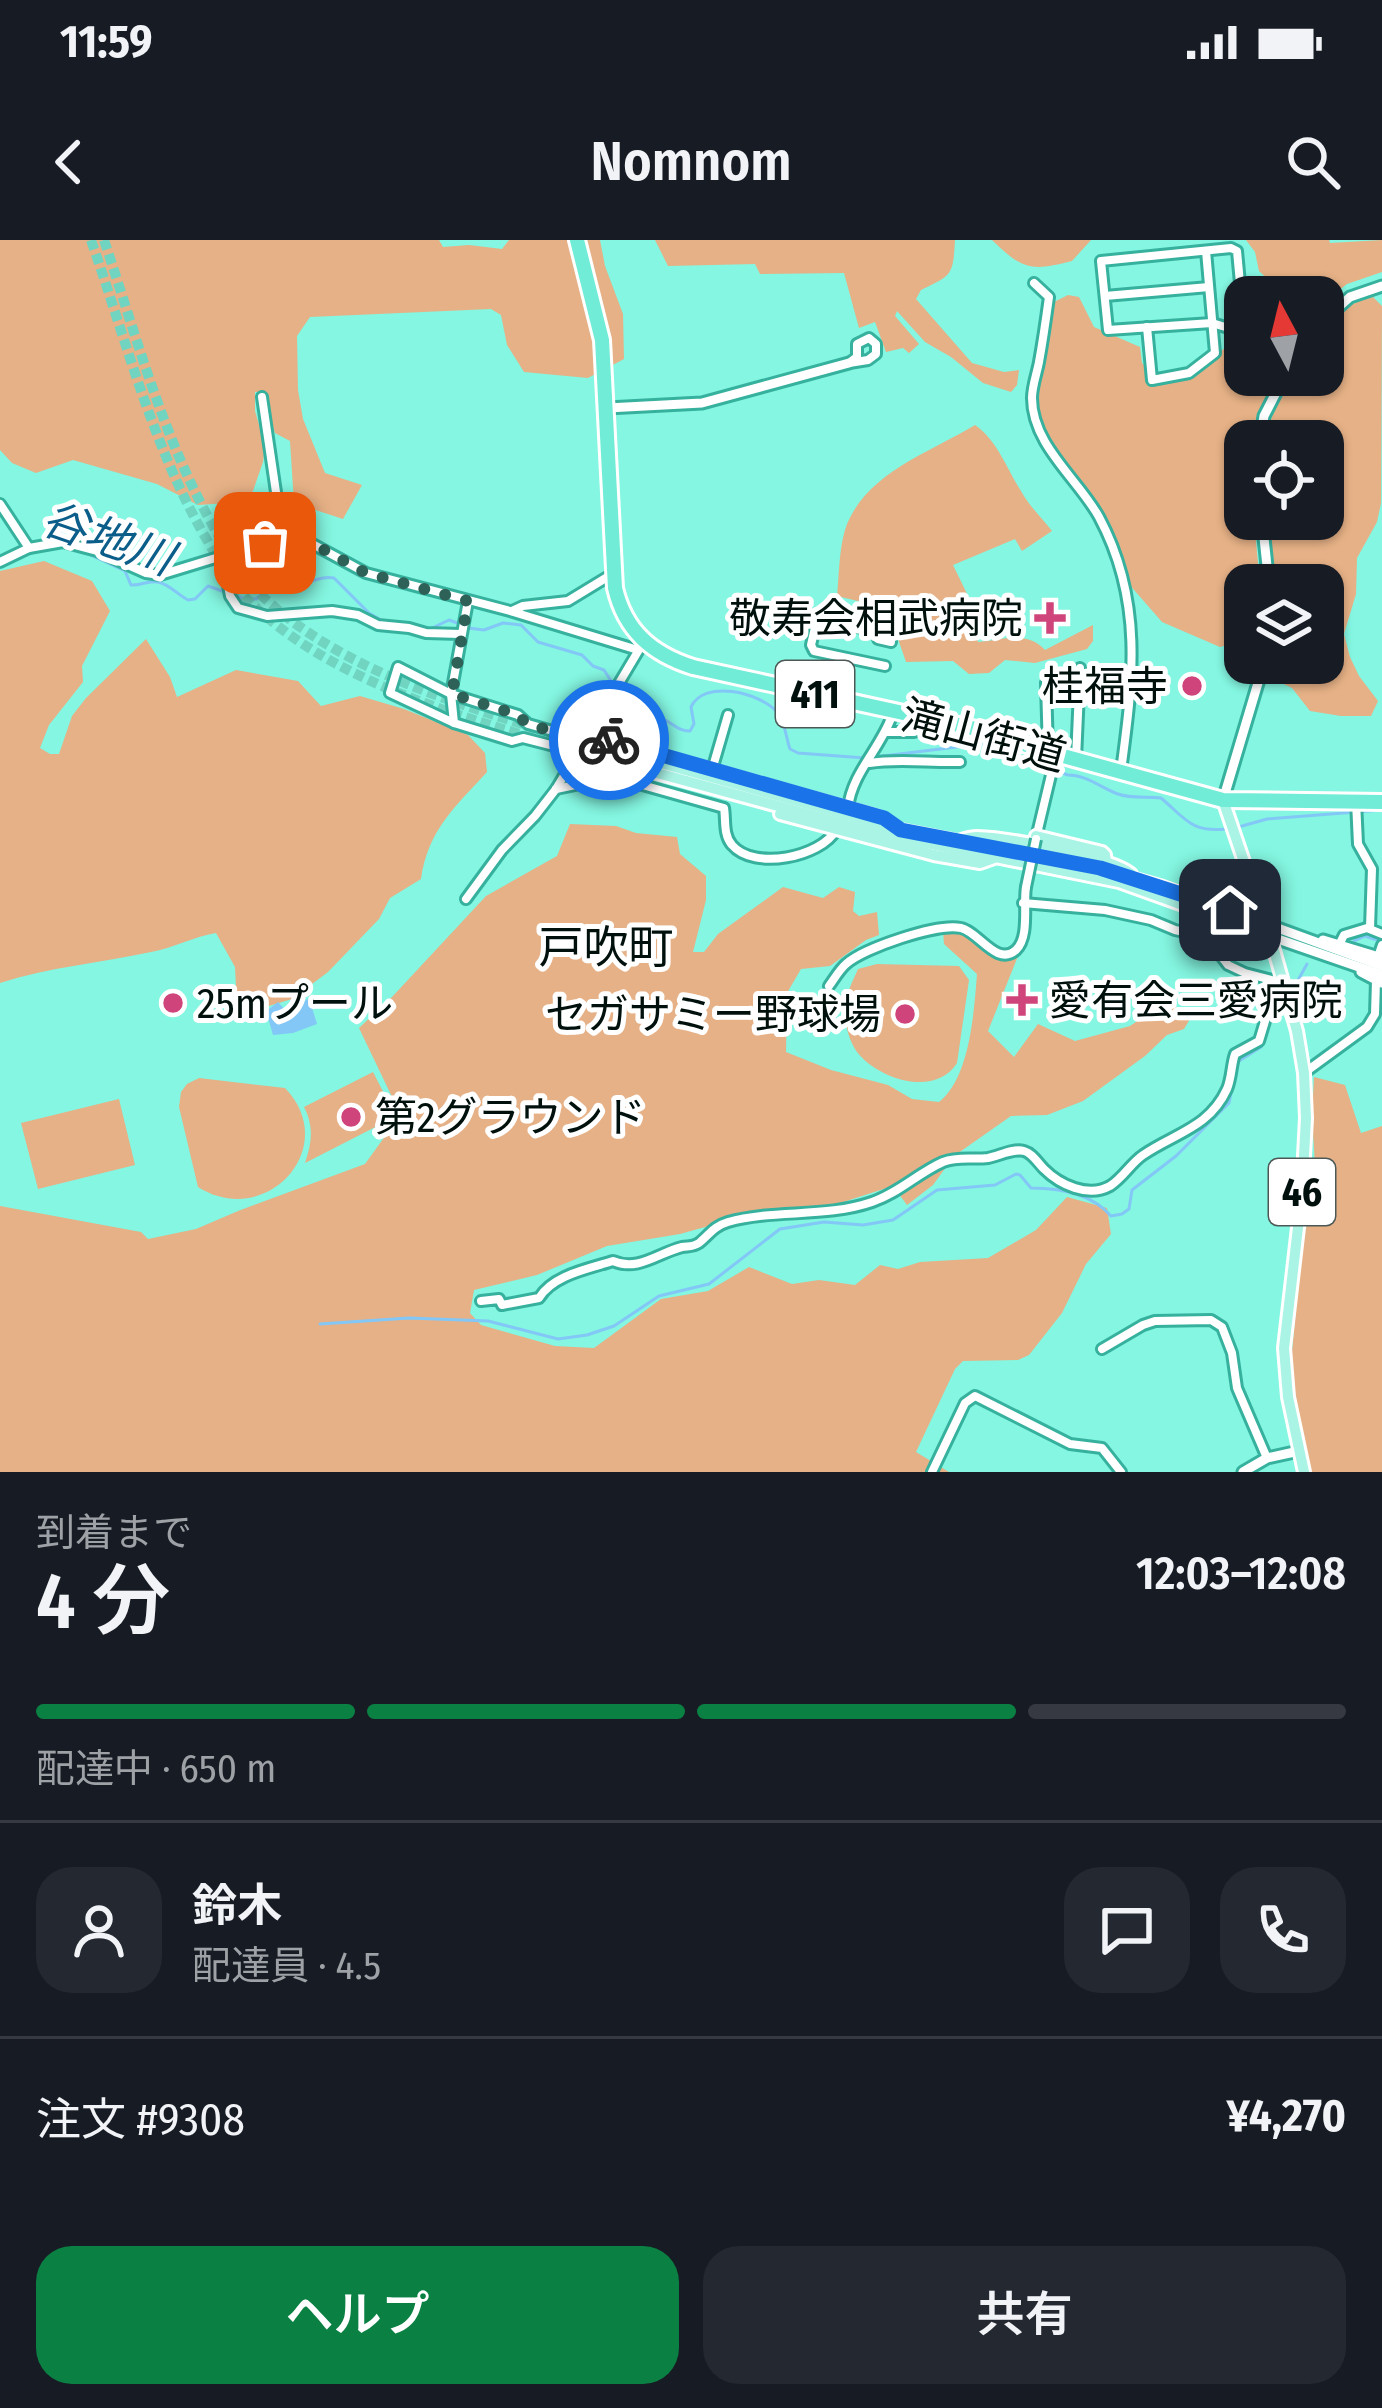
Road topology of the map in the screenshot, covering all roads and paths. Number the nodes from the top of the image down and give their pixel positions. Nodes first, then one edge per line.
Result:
1 (578, 240) edge
2 (1206, 251) junction
3 (1239, 276) edge
4 (1034, 283) dead end
5 (1382, 286) edge
6 (1209, 287) junction
7 (1105, 296) junction
8 (1344, 302) edge
9 (1212, 323) junction
10 (1147, 327) junction
11 (1224, 327) edge
12 (849, 363) dead end
13 (262, 397) dead end
14 (607, 408) junction
15 (0, 504) edge
16 (242, 508) dead end
17 (292, 531) junction
18 (29, 548) junction
19 (237, 550) junction
20 (0, 562) edge
21 (614, 573) junction
22 (468, 601) junction
23 (511, 611) junction
24 (806, 616) dead end
25 (817, 619) junction
26 (461, 634) junction
27 (890, 641) dead end
28 (641, 646) junction
29 (845, 659) junction
30 (885, 666) dead end
31 (1080, 668) dead end
32 (1046, 683) dead end
33 (1258, 684) edge
34 (452, 694) junction
35 (817, 694) junction
36 (894, 710) junction
37 (728, 715) dead end
38 (454, 723) junction
39 (887, 732) junction
40 (914, 732) dead end
41 (586, 742) junction
42 (574, 758) junction
43 (870, 759) junction
44 (1052, 759) junction
45 (1076, 759) junction
46 (960, 762) dead end
47 (712, 770) junction
48 (1120, 772) junction
49 (556, 789) junction
50 (1222, 800) junction
51 (1382, 802) edge
52 (725, 803) junction
53 (1356, 803) junction
54 (848, 808) junction
55 (836, 830) junction
56 (901, 830) junction
57 (1036, 838) junction
58 (955, 842) junction
59 (997, 856) junction
60 (1106, 862) junction
61 (1137, 879) junction
62 (1252, 886) junction
63 (466, 899) dead end
64 (1023, 903) junction
65 (1230, 910) junction
66 (1370, 928) junction
67 (1267, 929) junction
68 (1382, 934) edge
69 (1294, 935) junction
70 (1340, 943) junction
71 (1307, 950) junction
72 (1381, 954) edge
73 (1279, 969) junction
74 (1380, 980) edge
75 (1283, 983) junction
76 (829, 986) dead end
77 (1304, 1073) junction
78 (482, 1301) dead end
79 (1102, 1349) dead end
80 (1299, 1450) junction
81 (1267, 1458) junction
82 (932, 1472) edge
83 (1121, 1472) edge
84 (1243, 1472) edge
85 (1304, 1472) edge

1 - 14 highway
2 - 3 street
2 - 6 street
2 - 7 street
4 - 48 street
5 - 8 main road
6 - 7 street
6 - 9 street
7 - 10 street
9 - 10 street
9 - 10 street
9 - 11 street
12 - 14 main road
13 - 17 street
14 - 21 highway
15 - 18 street
16 - 17 street
17 - 19 street
17 - 22 street
18 - 19 street
18 - 20 street
19 - 26 street
21 - 23 street
21 - 28 highway
22 - 23 street
22 - 26 street
23 - 28 street
24 - 25 street
25 - 27 street
25 - 29 street
26 - 34 street
28 - 35 highway, 滝山街道 / 411
28 - 41 street
29 - 30 street
29 - 35 street
31 - 45 street
32 - 44 street
33 - 50 main road
34 - 38 street
34 - 38 street
34 - 41 street
35 - 36 highway, 滝山街道 / 411
36 - 39 street
36 - 44 highway, 滝山街道 / 411
37 - 47 street
38 - 41 street
39 - 40 street
39 - 43 street
41 - 42 street
41 - 47 main road
41 - 56 main road
41 - 59 main road
42 - 49 street
42 - 52 main road
43 - 46 street
43 - 54 street
44 - 45 highway, 滝山街道 / 411
44 - 57 street
45 - 48 highway, 滝山街道 / 411
47 - 54 main road
48 - 50 highway, 滝山街道 / 411
49 - 52 street
49 - 63 street
50 - 53 highway, 滝山街道 / 411
50 - 62 main road, 46
51 - 53 highway, 滝山街道 / 411
52 - 55 main road
52 - 55 street
53 - 66 street
54 - 56 main road
55 - 59 main road
56 - 58 main road
57 - 60 main road
57 - 64 street, bridge
58 - 60 main road
58 - 61 main road
59 - 67 main road
60 - 61 main road
61 - 65 main road
62 - 65 main road
62 - 67 main road, 46
64 - 75 street
64 - 76 street
65 - 67 main road
66 - 68 street
66 - 70 street
67 - 69 main road
67 - 71 main road
67 - 73 main road, 46
69 - 70 main road
69 - 72 main road
70 - 72 main road
71 - 73 main road
71 - 74 main road
73 - 75 main road, 46
74 - 77 street
75 - 77 main road, 46
75 - 78 street
77 - 80 main road, 46
79 - 81 street
80 - 81 main road
80 - 85 main road, 46
81 - 84 main road
82 - 83 street

